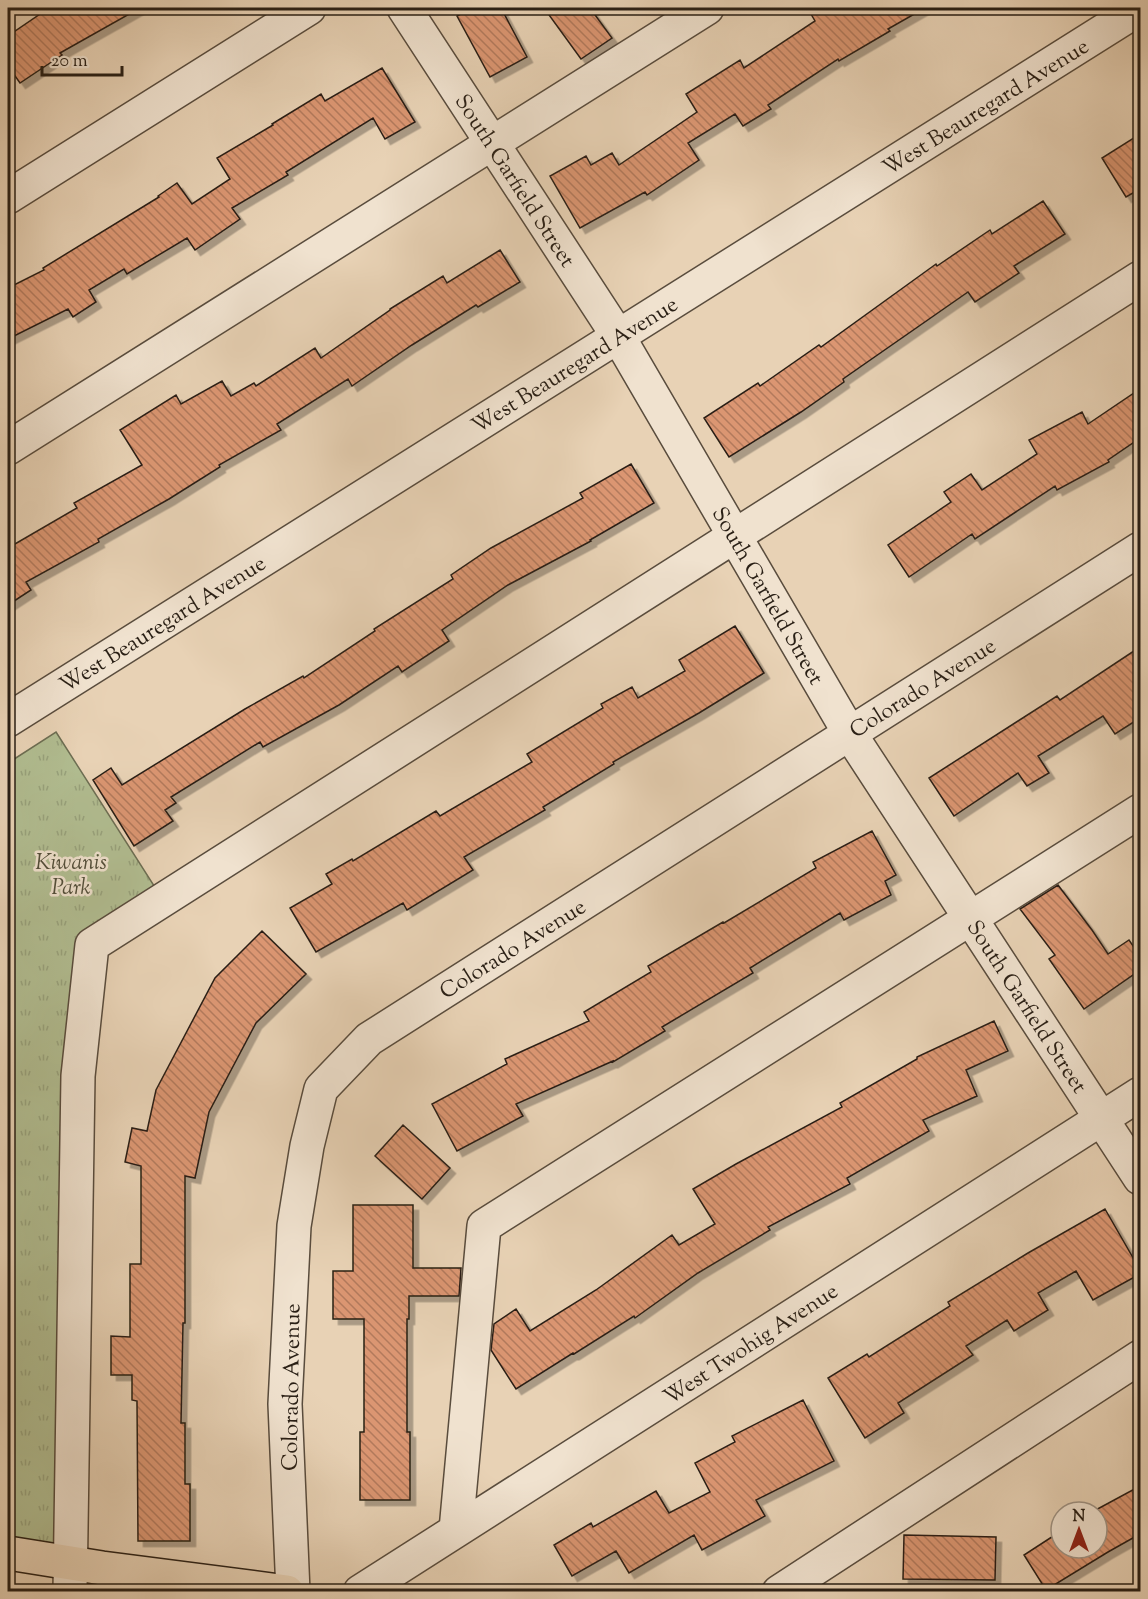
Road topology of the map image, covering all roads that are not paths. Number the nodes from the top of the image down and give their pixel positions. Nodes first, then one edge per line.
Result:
1 (309, 8) edge
2 (404, 8) edge
3 (707, 8) edge
4 (1140, 8) edge
5 (492, 143) junction
6 (8, 197) edge
7 (1140, 278) edge
8 (618, 336) junction
9 (8, 448) edge
10 (735, 536) junction
11 (1140, 549) edge
12 (8, 720) edge
13 (850, 734) junction
14 (1140, 810) edge
15 (971, 918) junction
16 (1140, 1094) edge
17 (1102, 1118) junction
18 (1140, 1178) edge
19 (1140, 1357) edge
20 (456, 1530) junction
21 (8, 1553) edge
22 (70, 1577) edge
23 (287, 1592) edge
24 (293, 1592) edge
25 (360, 1592) edge
26 (779, 1592) edge

1 - 6 street
2 - 5 street, South Garfield Street
3 - 5 street
4 - 8 street, West Beauregard Avenue
5 - 8 street, South Garfield Street
5 - 9 street
7 - 10 street
8 - 10 street, South Garfield Street
8 - 12 street, West Beauregard Avenue
10 - 13 street, South Garfield Street
10 - 22 street
11 - 13 street, Colorado Avenue
13 - 15 street, South Garfield Street
13 - 24 street, Colorado Avenue
14 - 15 street
15 - 17 street, South Garfield Street
15 - 20 street
16 - 17 street, West Twohig Avenue
17 - 18 street, South Garfield Street
17 - 20 street, West Twohig Avenue
19 - 26 street
20 - 25 street, West Twohig Avenue
21 - 22 main road
22 - 23 main road

